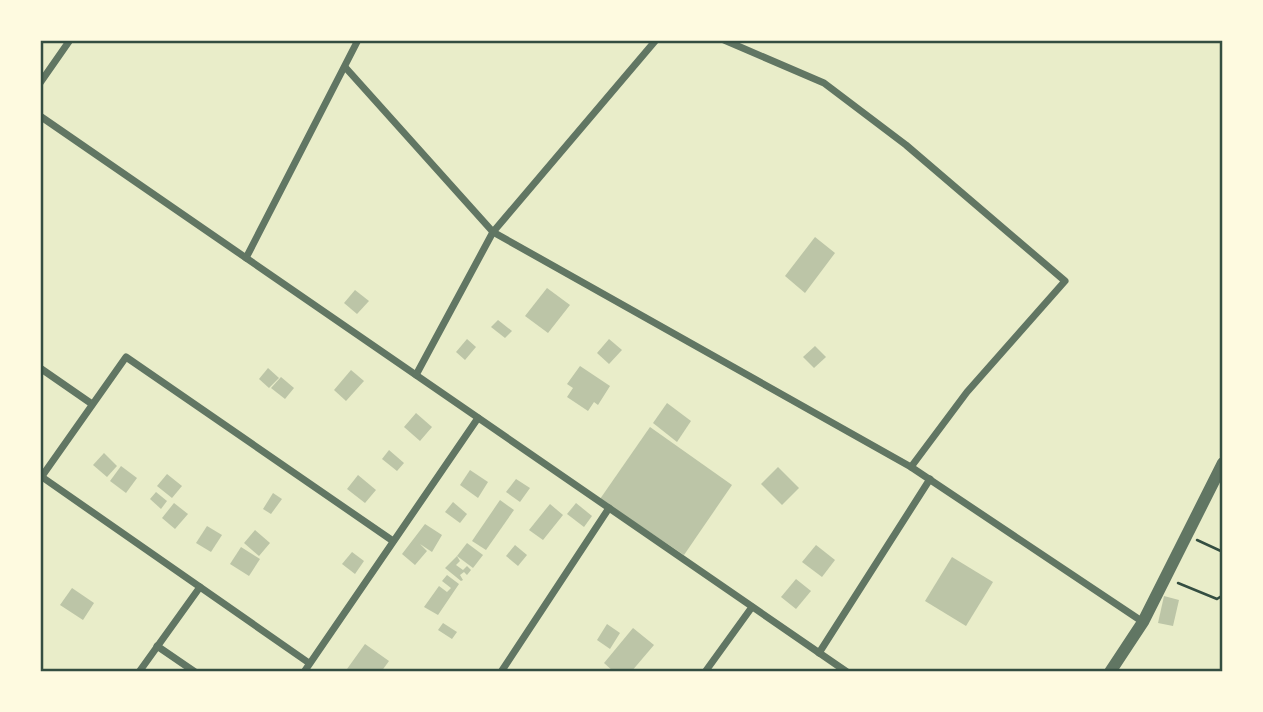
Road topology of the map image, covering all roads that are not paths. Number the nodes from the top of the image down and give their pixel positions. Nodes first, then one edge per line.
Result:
1 (70, 40) edge
2 (358, 40) edge
3 (656, 40) edge
4 (724, 40) edge
5 (345, 67) junction
6 (40, 83) edge
7 (40, 116) edge
8 (494, 232) junction
9 (246, 258) junction
10 (40, 368) edge
11 (416, 375) junction
12 (92, 404) junction
13 (478, 418) junction
14 (1223, 463) edge
15 (911, 467) junction
16 (41, 478) edge
17 (930, 479) junction
18 (609, 508) junction
19 (393, 541) junction
20 (200, 587) junction
21 (752, 607) junction
22 (1143, 622) junction
23 (158, 646) junction
24 (819, 653) junction
25 (309, 663) junction
26 (139, 672) edge
27 (195, 672) edge
28 (303, 672) edge
29 (501, 672) edge
30 (705, 672) edge
31 (847, 672) edge
32 (1110, 672) edge

1 - 6 street
2 - 5 street
3 - 8 street
4 - 15 street
5 - 8 street
5 - 9 street
7 - 9 street
8 - 11 street
8 - 15 street
9 - 11 street
10 - 12 street
11 - 13 street
12 - 16 street
12 - 19 street
13 - 18 street
13 - 19 street
14 - 22 street
15 - 17 street
16 - 20 street
17 - 22 street
17 - 24 street
18 - 21 street
18 - 29 street
19 - 25 street
20 - 23 street
20 - 25 street
21 - 24 street
21 - 30 street
22 - 32 street
23 - 26 street
23 - 27 street
24 - 31 street
25 - 28 street

